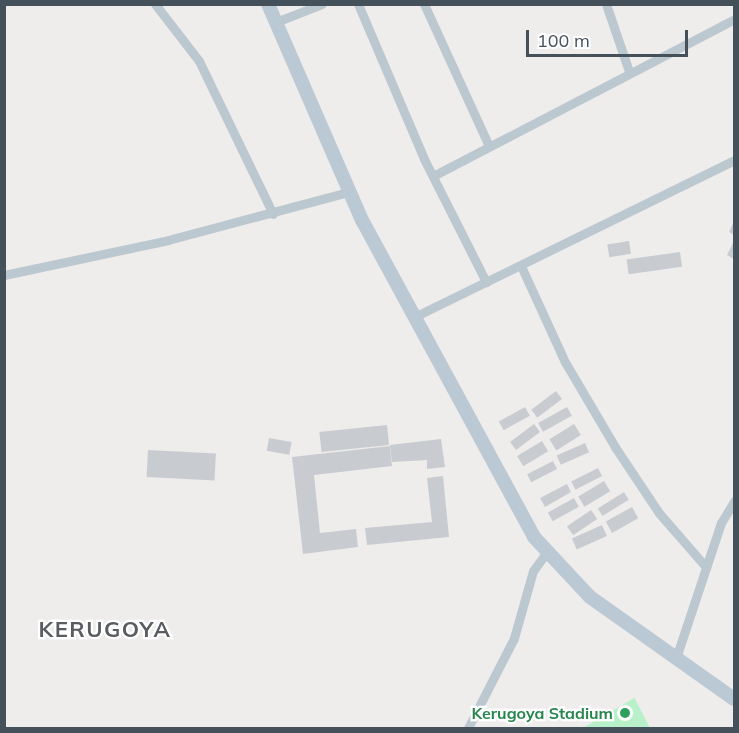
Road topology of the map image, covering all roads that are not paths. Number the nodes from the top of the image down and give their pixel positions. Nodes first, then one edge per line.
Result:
1 (155, 4) edge
2 (268, 4) edge
3 (322, 4) edge
4 (358, 4) edge
5 (424, 4) edge
6 (606, 4) edge
7 (735, 19) edge
8 (276, 22) junction
9 (629, 71) junction
10 (488, 144) junction
11 (735, 160) edge
12 (433, 176) junction
13 (348, 192) junction
14 (273, 214) junction
15 (521, 266) junction
16 (4, 275) edge
17 (486, 282) junction
18 (414, 316) junction
19 (735, 501) edge
20 (546, 553) junction
21 (706, 567) junction
22 (676, 658) junction
23 (735, 699) edge
24 (468, 729) edge

1 - 14 street
2 - 8 main road
3 - 8 street
4 - 12 street
5 - 10 street
6 - 9 street
7 - 9 street
8 - 13 main road
9 - 10 street
10 - 12 street
11 - 15 street
12 - 17 street
13 - 14 street
13 - 18 main road
14 - 16 street
15 - 17 street
15 - 21 street
17 - 18 street
18 - 20 main road
19 - 21 street
20 - 22 main road
20 - 24 street
21 - 22 street
22 - 23 main road

